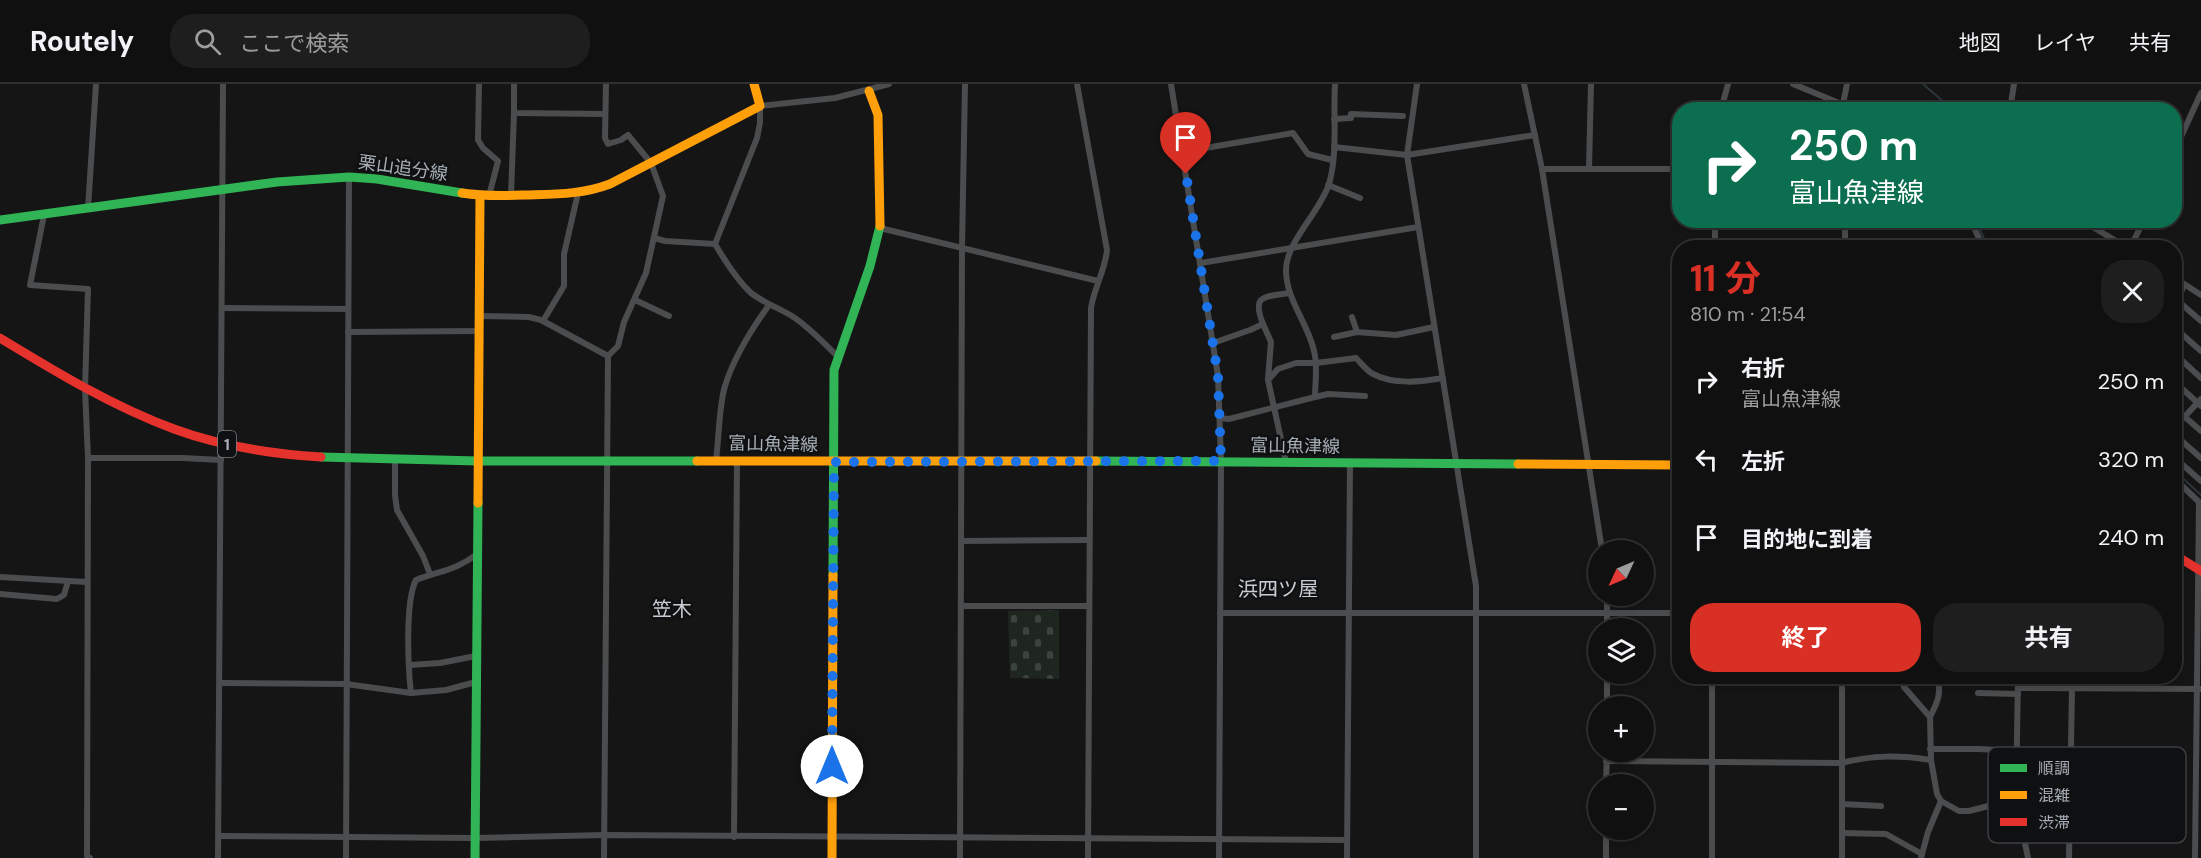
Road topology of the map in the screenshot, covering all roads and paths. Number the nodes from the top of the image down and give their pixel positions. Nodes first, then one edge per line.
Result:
1 (96, 84) edge
2 (223, 84) edge
3 (479, 84) edge
4 (514, 84) edge
5 (606, 84) edge
6 (754, 84) edge
7 (889, 84) edge
8 (965, 84) edge
9 (1077, 84) edge
10 (1171, 84) edge
11 (1335, 84) edge
12 (1417, 84) edge
13 (1524, 84) edge
14 (1591, 84) edge
15 (1728, 84) edge
16 (1793, 84) edge
17 (1847, 84) edge
18 (2014, 84) edge
19 (869, 91) junction
20 (2201, 93) edge
21 (1832, 100) joint
22 (1723, 102) edge
23 (1838, 102) edge
24 (1843, 102) edge
25 (2011, 102) edge
26 (760, 106) junction
27 (514, 113) junction
28 (604, 114) junction
29 (1402, 116) dead end
30 (1334, 119) junction
31 (1535, 135) junction
32 (2182, 135) edge
33 (1334, 147) junction
34 (1182, 152) junction
35 (1407, 155) junction
36 (1332, 160) junction
37 (651, 162) junction
38 (1542, 169) junction
39 (1590, 169) junction
40 (1672, 169) edge
41 (349, 177) junction
42 (1328, 185) junction
43 (223, 190) junction
44 (578, 193) junction
45 (511, 195) junction
46 (484, 196) junction
47 (1360, 198) dead end
48 (88, 209) junction
49 (44, 215) junction
50 (0, 219) edge
51 (1418, 227) junction
52 (880, 228) junction
53 (2095, 228) edge
54 (654, 238) junction
55 (2115, 240) edge
56 (714, 244) junction
57 (1293, 246) junction
58 (962, 248) junction
59 (1201, 263) junction
60 (1098, 281) junction
61 (2184, 285) joint
62 (2182, 290) edge
63 (1290, 293) junction
64 (2201, 295) edge
65 (635, 300) junction
66 (769, 305) junction
67 (222, 308) junction
68 (2182, 308) edge
69 (348, 309) junction
70 (480, 316) junction
71 (669, 316) dead end
72 (1352, 317) dead end
73 (543, 321) junction
74 (2201, 321) edge
75 (1263, 324) junction
76 (1434, 327) junction
77 (480, 331) junction
78 (348, 332) junction
79 (1357, 332) junction
80 (2182, 334) edge
81 (1334, 336) dead end
82 (0, 338) edge
83 (1213, 343) junction
84 (2201, 351) edge
85 (608, 356) junction
86 (838, 357) junction
87 (2182, 360) edge
88 (1316, 363) junction
89 (1443, 378) junction
90 (2201, 378) edge
91 (1268, 380) junction
92 (2182, 388) edge
93 (85, 389) junction
94 (1365, 396) dead end
95 (1315, 397) junction
96 (2200, 402) edge
97 (1273, 408) junction
98 (2184, 417) joint
99 (1220, 418) junction
100 (2201, 431) edge
101 (2182, 441) edge
102 (222, 443) junction
103 (88, 458) junction
104 (2201, 458) edge
105 (347, 459) junction
106 (221, 460) junction
107 (395, 460) junction
108 (716, 460) junction
109 (737, 460) junction
110 (478, 461) junction
111 (606, 461) junction
112 (1221, 461) junction
113 (834, 462) junction
114 (962, 462) junction
115 (1089, 462) junction
116 (1286, 462) junction
117 (1457, 463) junction
118 (1350, 464) junction
119 (2182, 464) edge
120 (1588, 465) junction
121 (1672, 465) edge
122 (2201, 481) edge
123 (2182, 486) edge
124 (1089, 540) junction
125 (1600, 540) edge
126 (962, 541) junction
127 (477, 554) junction
128 (2182, 559) edge
129 (2199, 570) edge
130 (430, 574) junction
131 (0, 578) edge
132 (68, 581) junction
133 (87, 582) junction
134 (0, 594) edge
135 (961, 606) junction
136 (1089, 606) junction
137 (1608, 606) edge
138 (1220, 613) junction
139 (1349, 613) junction
140 (1477, 613) junction
141 (1608, 613) junction
142 (1672, 613) edge
143 (1608, 618) edge
144 (476, 656) junction
145 (410, 665) junction
146 (476, 682) junction
147 (220, 683) junction
148 (346, 684) junction
149 (1712, 684) edge
150 (1842, 684) edge
151 (1903, 684) edge
152 (1938, 684) edge
153 (2018, 684) edge
154 (2071, 684) edge
155 (2072, 689) junction
156 (2199, 689) edge
157 (2018, 691) junction
158 (411, 693) junction
159 (1978, 693) dead end
160 (1930, 717) junction
161 (2016, 747) edge
162 (2071, 747) edge
163 (1930, 749) junction
164 (1988, 750) edge
165 (1931, 760) junction
166 (1654, 761) edge
167 (1712, 761) junction
168 (1841, 763) junction
169 (1941, 801) junction
170 (1842, 804) junction
171 (1881, 806) dead end
172 (1988, 806) edge
173 (1842, 833) junction
174 (604, 835) junction
175 (219, 836) junction
176 (346, 836) junction
177 (832, 836) junction
178 (734, 837) junction
179 (475, 838) junction
180 (960, 838) junction
181 (1088, 839) junction
182 (1347, 840) junction
183 (1606, 840) edge
184 (1219, 841) junction
185 (2025, 843) edge
186 (2069, 843) edge
187 (1922, 856) edge
188 (90, 858) edge
189 (218, 858) edge
190 (346, 858) edge
191 (475, 858) edge
192 (604, 858) edge
193 (832, 858) edge
194 (960, 858) edge
195 (1088, 858) edge
196 (1219, 858) edge
197 (1347, 858) edge
198 (1476, 858) edge
199 (1606, 858) edge
200 (1712, 858) edge
201 (1842, 858) edge
202 (2028, 858) edge
203 (2069, 858) edge
204 (2195, 858) edge

1 - 48 street
2 - 43 street
3 - 46 street
4 - 27 street
5 - 28 street
6 - 26 main road
7 - 19 street
8 - 58 street
9 - 60 street
10 - 34 street
11 - 30 street
12 - 35 street
13 - 31 street
14 - 39 street
15 - 22 street
16 - 21 street
17 - 24 street
18 - 25 street
19 - 26 street
19 - 52 main road
20 - 32 street
21 - 23 street
26 - 37 main road, 栗山追分線
26 - 56 street
27 - 28 street
27 - 45 street
28 - 37 street
29 - 30 street
30 - 33 street
31 - 35 street
31 - 38 street
33 - 35 street
33 - 36 street
34 - 36 street
34 - 59 street
35 - 51 street
36 - 42 street
37 - 44 main road, 栗山追分線
37 - 54 street
38 - 39 street
38 - 120 street
39 - 40 street
41 - 43 main road, 栗山追分線
41 - 46 main road, 栗山追分線
41 - 69 street
42 - 47 street
42 - 57 street
43 - 48 main road, 栗山追分線
43 - 67 street
44 - 45 main road, 栗山追分線
44 - 73 street
45 - 46 main road, 栗山追分線
46 - 70 main road
48 - 49 main road, 栗山追分線
49 - 50 main road, 栗山追分線
49 - 93 street
51 - 57 street
51 - 76 street
52 - 58 street
52 - 86 main road
53 - 55 street
54 - 56 street
54 - 65 street
56 - 66 street
57 - 59 street
57 - 63 street
58 - 60 street
58 - 114 street
59 - 83 street
60 - 115 street
61 - 62 street
61 - 64 street
63 - 75 street
63 - 88 street
65 - 71 street
65 - 85 street
66 - 86 street
66 - 108 street
67 - 69 street
67 - 102 street
68 - 74 street
69 - 78 street
70 - 73 street
70 - 77 main road
72 - 79 street
73 - 85 street
75 - 83 street
75 - 91 street
76 - 79 street
76 - 89 street
77 - 78 street
77 - 110 main road
78 - 105 street
79 - 81 street
80 - 84 street
82 - 93 main road, 1
83 - 99 street
85 - 111 street
86 - 113 main road
87 - 90 street
88 - 89 street
88 - 91 street
88 - 95 street
89 - 117 street
91 - 97 street
92 - 96 street
93 - 102 main road, 1
93 - 103 street
94 - 95 street
95 - 97 street
96 - 98 street
97 - 99 street
97 - 116 street
98 - 100 street
99 - 112 street
101 - 104 street
102 - 105 main road, 1
102 - 106 street
103 - 106 street
103 - 133 street
105 - 107 main road, 1
105 - 148 street
106 - 147 street
107 - 110 main road, 1
107 - 130 street
108 - 109 main road, 富山魚津線 / 1
108 - 111 main road, 富山魚津線 / 1
109 - 113 main road, 富山魚津線 / 1
109 - 178 street
110 - 111 main road, 富山魚津線 / 1
110 - 127 main road
111 - 174 street
112 - 115 main road, 富山魚津線 / 1
112 - 116 main road, 富山魚津線 / 1
112 - 138 street
113 - 114 main road, 富山魚津線 / 1
113 - 177 main road
114 - 115 main road, 富山魚津線 / 1
114 - 126 street
115 - 124 street
116 - 118 main road, 富山魚津線 / 1
117 - 118 main road, 富山魚津線 / 1
117 - 120 main road, 富山魚津線 / 1
117 - 140 street
118 - 139 street
119 - 122 street
120 - 121 main road, 富山魚津線 / 1
120 - 125 street
123 - 129 street
124 - 126 street
124 - 136 street
126 - 135 street
127 - 130 street
127 - 144 main road
128 - 129 main road
129 - 156 street
130 - 145 street
131 - 132 street
132 - 133 street
132 - 134 street
133 - 188 street
135 - 136 street
135 - 180 street
136 - 181 street
137 - 141 street
138 - 139 street
138 - 184 street
139 - 140 street
139 - 182 street
140 - 141 street
140 - 198 street
141 - 142 street
141 - 143 street
144 - 145 street
144 - 146 main road
145 - 158 street
146 - 158 street
146 - 179 main road
147 - 148 street
147 - 175 street
148 - 158 street
148 - 176 street
149 - 167 street
150 - 168 street
151 - 160 street
152 - 160 street
153 - 157 street
154 - 155 street
155 - 156 street
155 - 157 street
155 - 162 street
156 - 204 street
157 - 159 street
157 - 161 street
160 - 163 street
163 - 164 street
163 - 165 street
165 - 168 street
165 - 169 street
166 - 167 street
167 - 168 street
167 - 200 street
168 - 170 street
169 - 172 street
169 - 187 street
170 - 171 street
170 - 173 street
173 - 187 street
173 - 201 street
174 - 178 street
174 - 179 street
174 - 192 street
175 - 176 street
175 - 189 street
176 - 179 street
176 - 190 street
177 - 178 street
177 - 180 street
177 - 193 main road
179 - 191 main road
180 - 181 street
180 - 194 street
181 - 184 street
181 - 195 street
182 - 184 street
182 - 197 street
183 - 199 street
184 - 196 street
185 - 202 street
186 - 203 street

